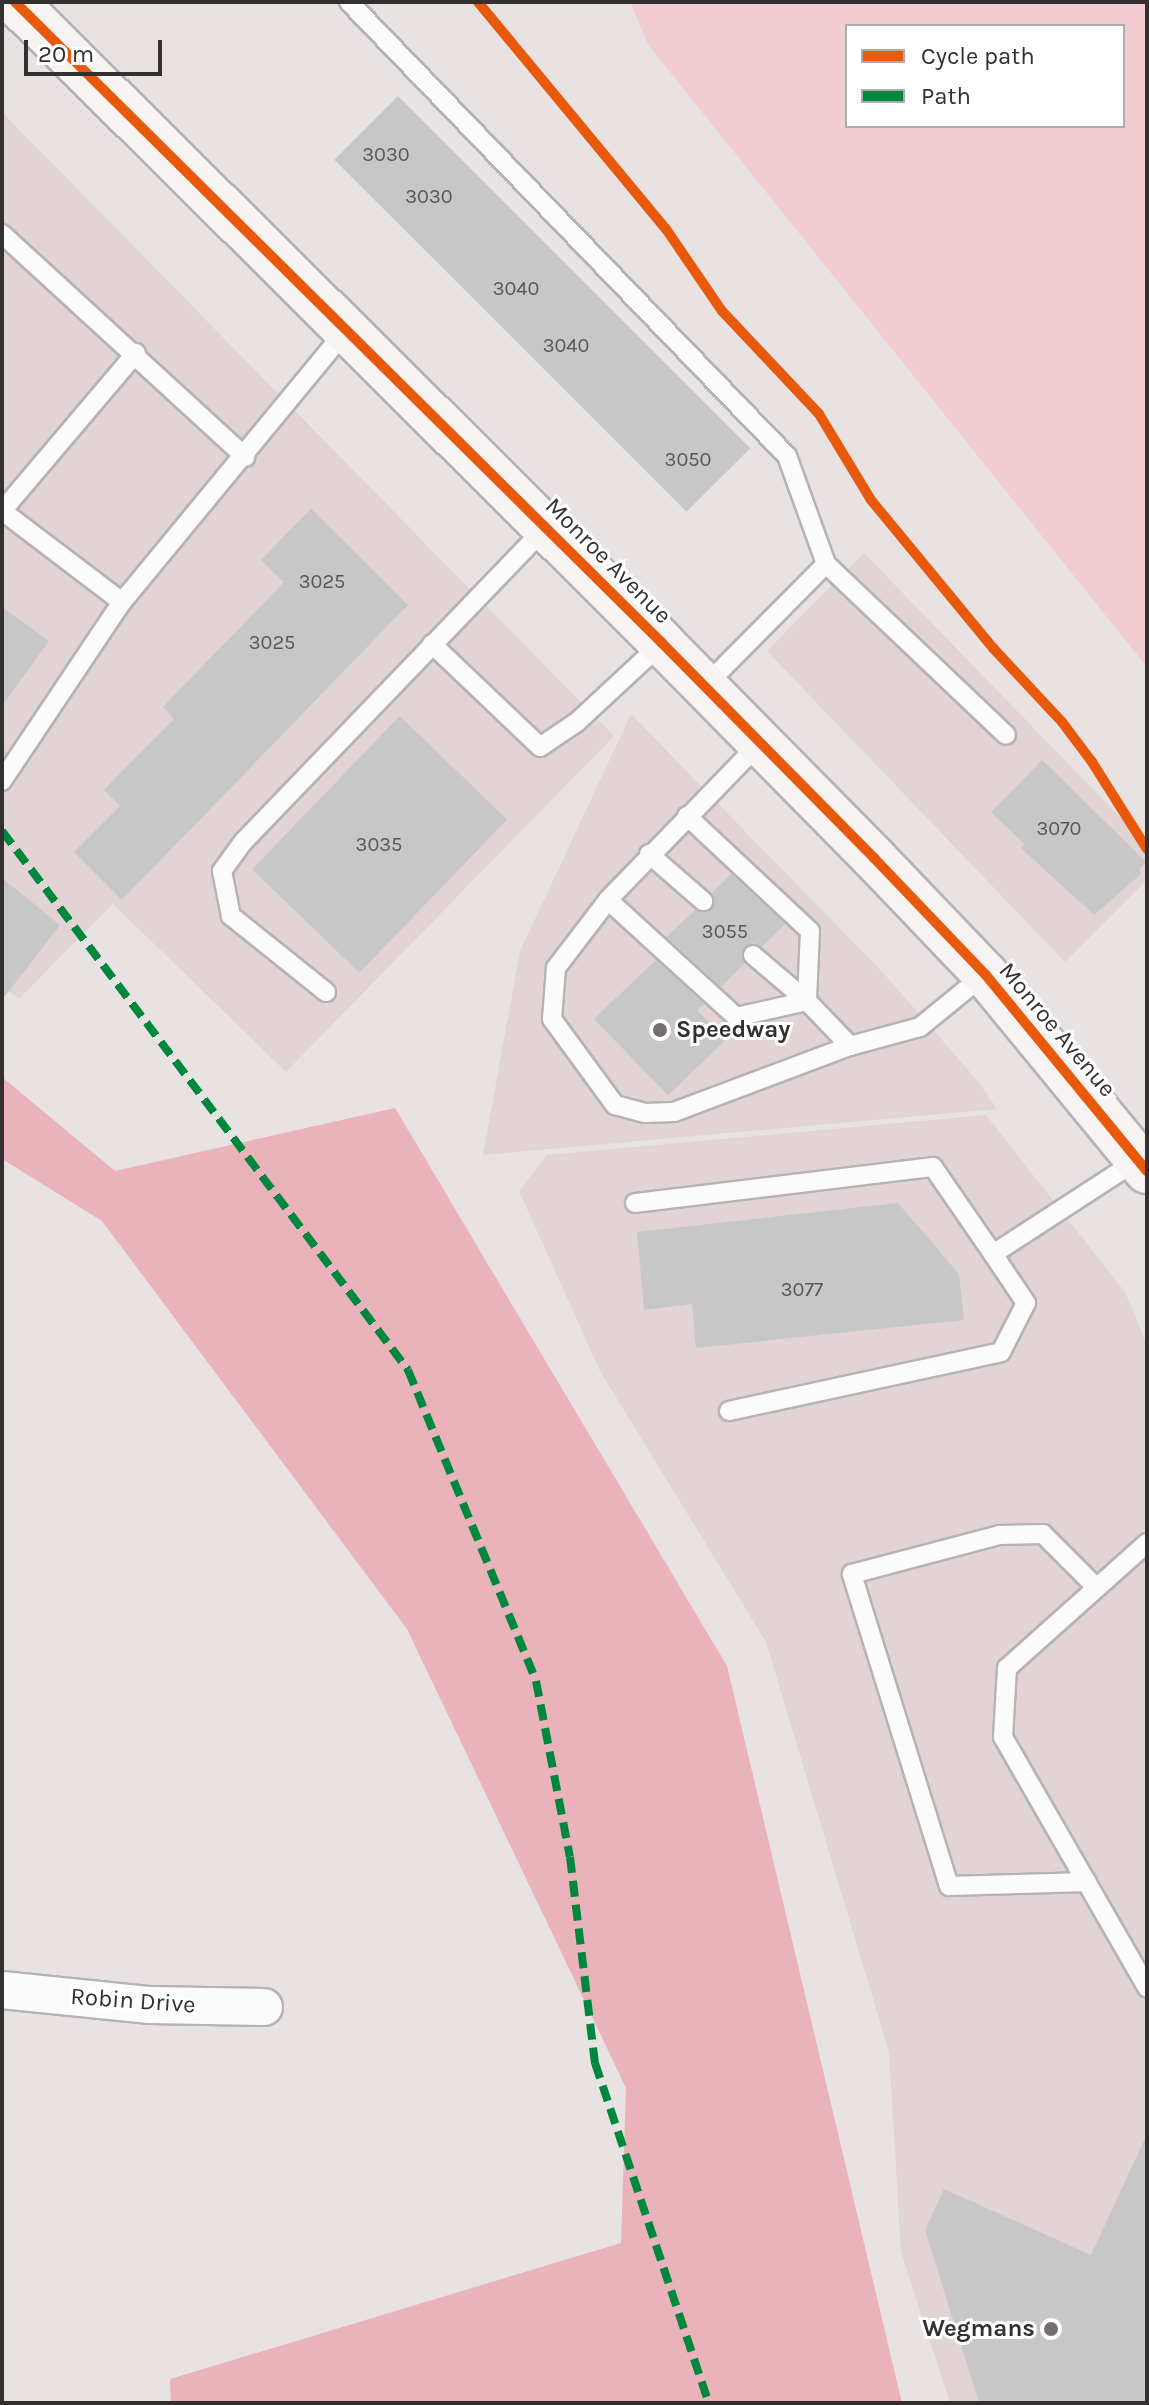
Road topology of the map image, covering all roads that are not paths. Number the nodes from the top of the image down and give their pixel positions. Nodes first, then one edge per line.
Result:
1 (15, 2) edge
2 (349, 2) edge
3 (2, 234) edge
4 (346, 330) junction
5 (136, 353) junction
6 (245, 457) junction
7 (546, 527) junction
8 (826, 564) junction
9 (122, 602) junction
10 (662, 643) junction
11 (432, 644) junction
12 (705, 686) junction
13 (1006, 735) dead end
14 (759, 744) junction
15 (2, 781) edge
16 (687, 816) junction
17 (649, 854) junction
18 (608, 900) junction
19 (703, 901) dead end
20 (753, 955) dead end
21 (985, 974) junction
22 (326, 992) dead end
23 (807, 1001) junction
24 (850, 1046) junction
25 (1142, 1166) edge
26 (635, 1203) dead end
27 (993, 1254) junction
28 (729, 1411) dead end
29 (1147, 1543) edge
30 (1096, 1587) junction
31 (1087, 1882) junction
32 (1147, 1987) edge
33 (2, 1990) edge
34 (264, 2007) dead end

1 - 4 main road, Monroe Avenue
2 - 8 lane
3 - 5 lane
4 - 6 lane
4 - 7 main road, Monroe Avenue
5 - 6 lane
5 - 9 lane
6 - 9 lane
7 - 10 main road, Monroe Avenue
7 - 11 lane
8 - 12 lane
8 - 13 lane
9 - 15 lane
10 - 11 lane
10 - 12 main road, Monroe Avenue
11 - 22 lane
12 - 14 main road, Monroe Avenue
14 - 16 lane
14 - 21 main road, Monroe Avenue
16 - 17 lane
16 - 23 lane
17 - 18 lane
17 - 19 lane
18 - 23 lane
18 - 24 lane
20 - 23 lane
21 - 24 lane
21 - 25 main road, Monroe Avenue
23 - 24 lane
25 - 27 lane
26 - 27 lane
27 - 28 lane
29 - 30 lane
30 - 31 lane
30 - 31 lane
31 - 32 lane
33 - 34 street, Robin Drive

